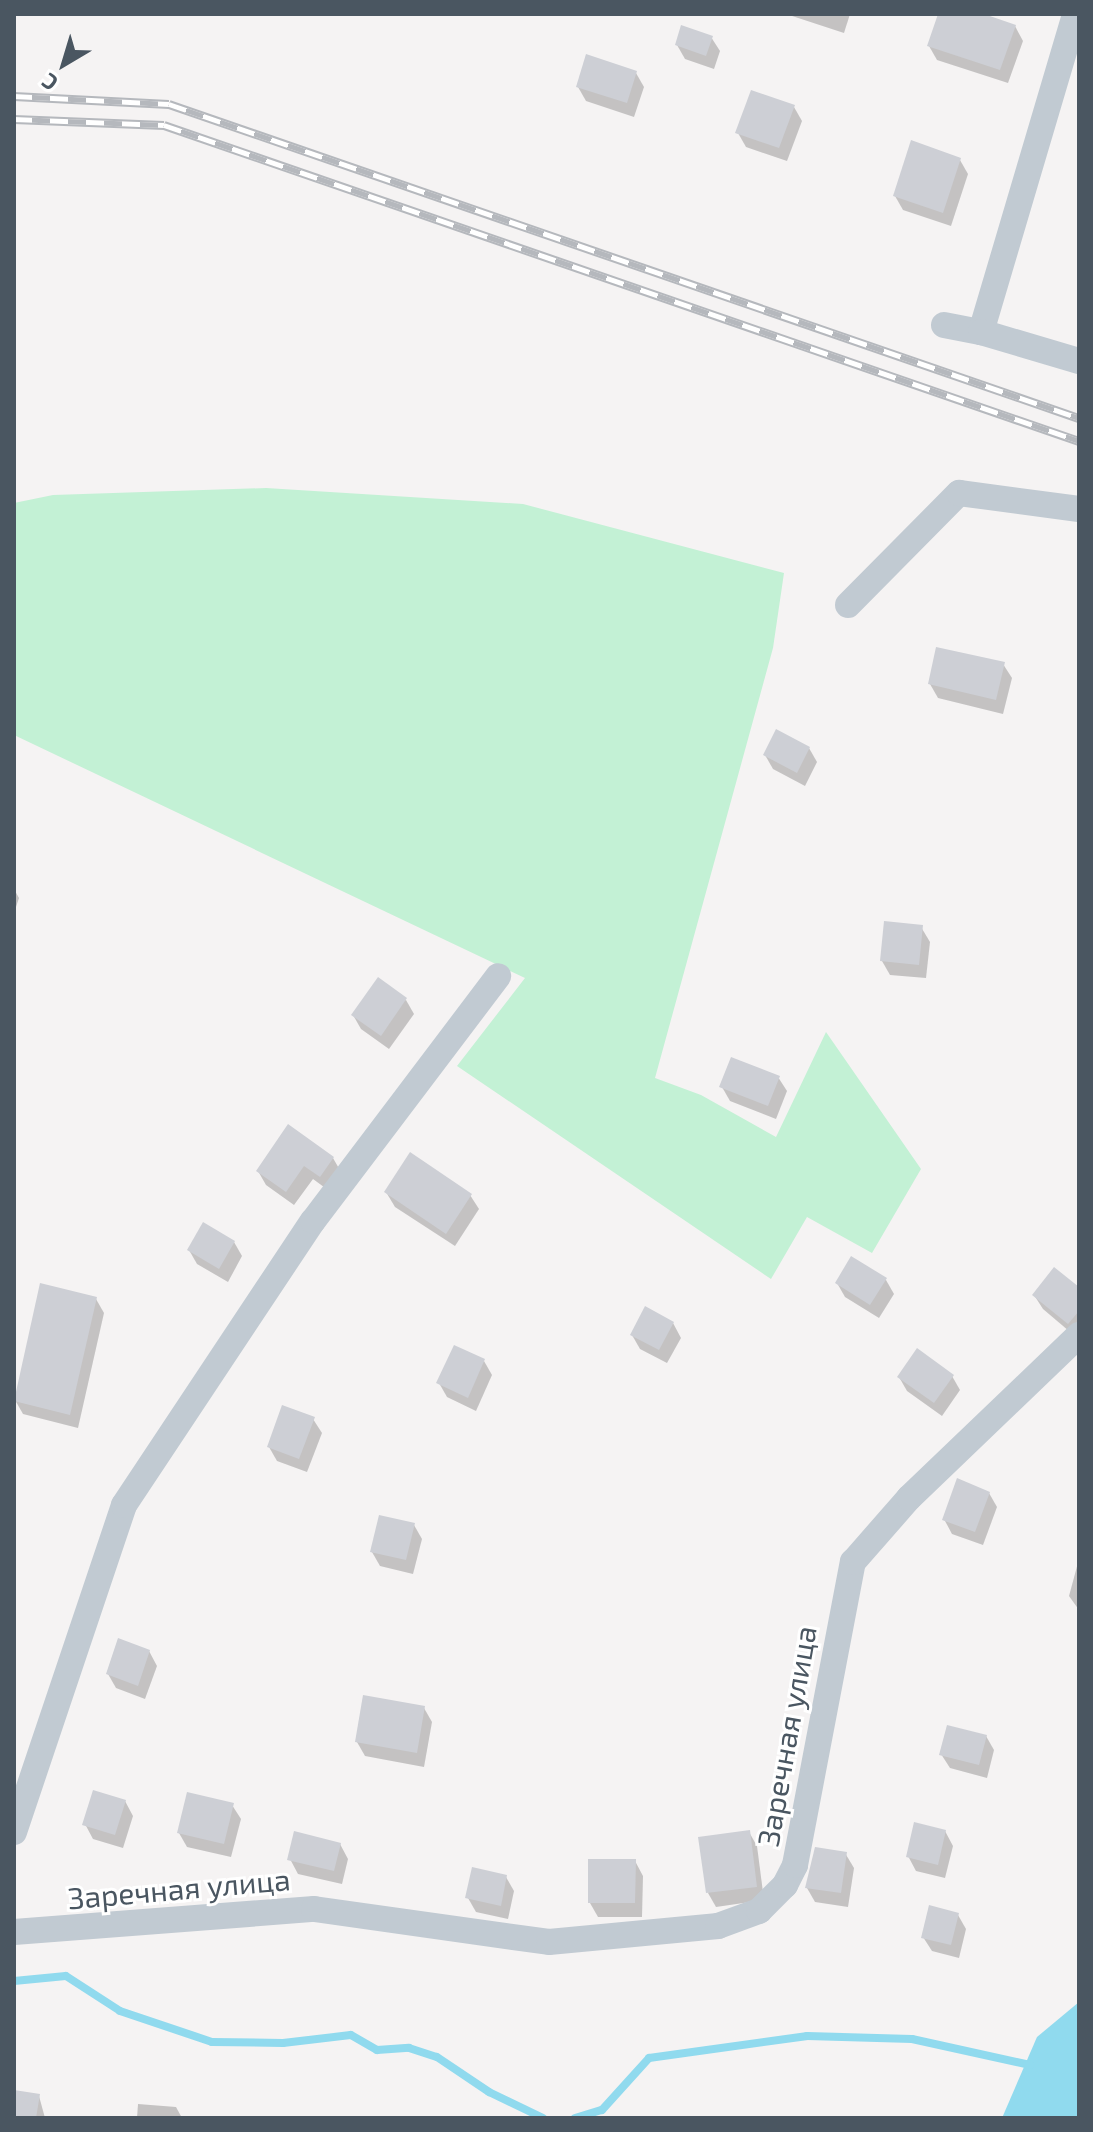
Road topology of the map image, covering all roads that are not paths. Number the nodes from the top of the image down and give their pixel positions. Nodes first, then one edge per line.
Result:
1 (1075, 14) edge
2 (944, 325) dead end
3 (981, 332) junction
4 (1079, 361) edge
5 (1079, 509) edge
6 (848, 605) dead end
7 (498, 976) dead end
8 (1079, 1335) edge
9 (14, 1832) edge
10 (14, 1932) edge

1 - 3 street
2 - 3 street
3 - 4 street
5 - 6 street
7 - 9 street
8 - 10 street, Заречная улица

